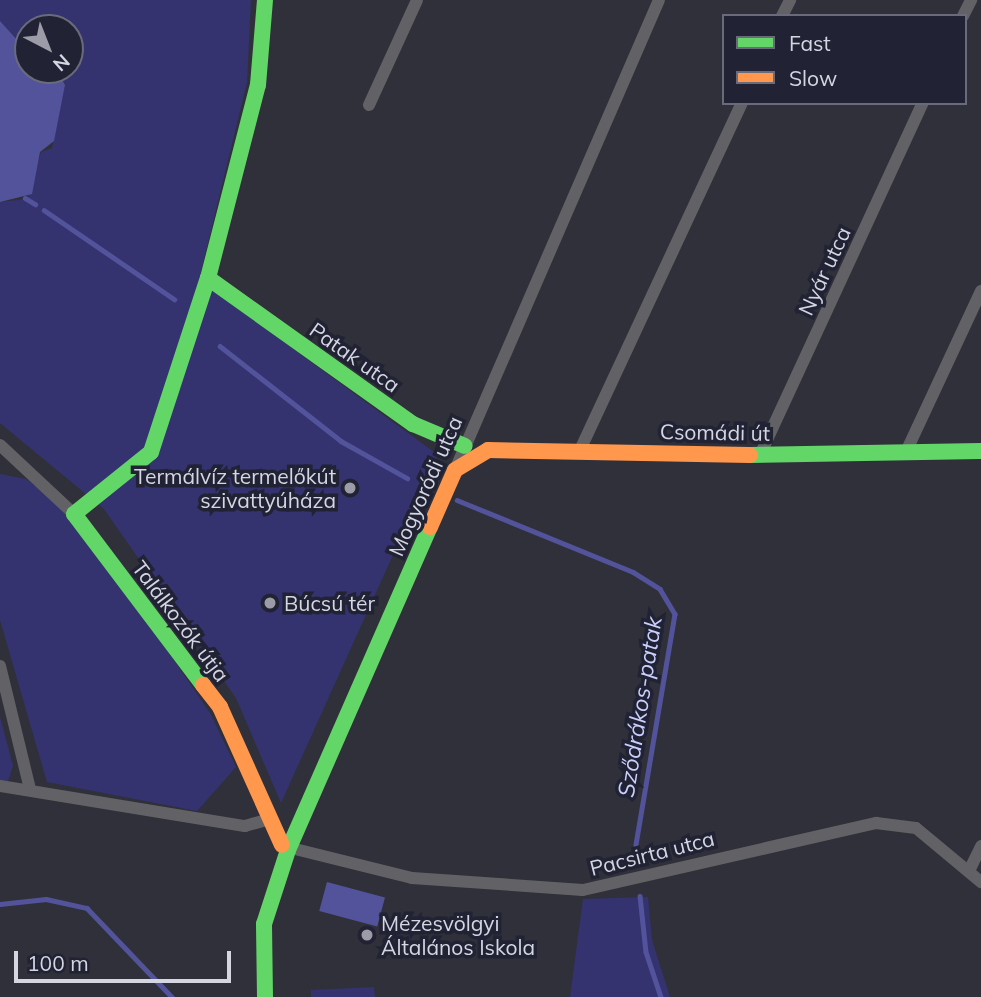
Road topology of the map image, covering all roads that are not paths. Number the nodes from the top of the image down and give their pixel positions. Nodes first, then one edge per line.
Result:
1 (265, 0) edge
2 (417, 0) edge
3 (659, 0) edge
4 (369, 105) dead end
5 (741, 105) edge
6 (922, 105) edge
7 (208, 278) junction
8 (981, 291) edge
9 (0, 444) edge
10 (465, 446) junction
11 (488, 450) junction
12 (580, 450) junction
13 (981, 451) edge
14 (760, 454) junction
15 (905, 454) junction
16 (454, 470) junction
17 (74, 513) junction
18 (0, 666) edge
19 (0, 786) edge
20 (30, 789) junction
21 (269, 819) junction
22 (981, 846) edge
23 (285, 847) junction
24 (969, 871) junction
25 (981, 882) edge
26 (265, 997) edge

1 - 7 street
2 - 4 street
3 - 10 street, Mogyoródi utca
5 - 12 street
6 - 14 street, Nyár utca
7 - 10 street, Patak utca
7 - 17 street
8 - 15 street
9 - 17 street, Találkozók útja
10 - 11 street, Patak utca
10 - 16 street, Mogyoródi utca
11 - 12 street, Csomádi út
11 - 16 street
12 - 14 street, Csomádi út
13 - 15 street, Csomádi út
14 - 15 street, Csomádi út
16 - 23 street, Mogyoródi utca
17 - 21 street, Találkozók útja
18 - 20 street
19 - 20 street
20 - 21 street
21 - 23 street, Találkozók útja
22 - 24 street
23 - 24 street, Pacsirta utca
23 - 26 street, Mogyoródi utca
24 - 25 street, Pacsirta utca

